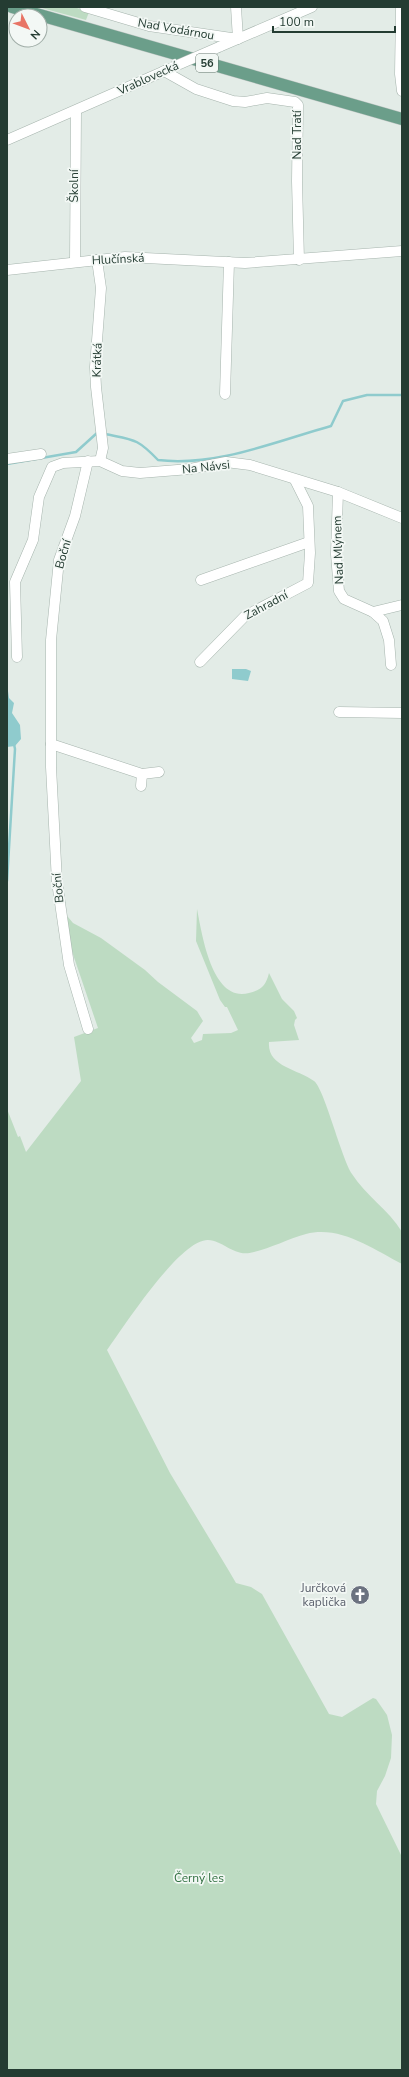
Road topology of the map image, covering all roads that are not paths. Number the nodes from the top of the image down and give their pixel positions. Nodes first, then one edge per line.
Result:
1 (12, 7) edge
2 (85, 7) edge
3 (236, 7) edge
4 (312, 7) edge
5 (402, 7) edge
6 (401, 18) edge
7 (238, 39) junction
8 (168, 69) junction
9 (402, 92) edge
10 (76, 111) junction
11 (402, 119) edge
12 (7, 140) edge
13 (402, 251) edge
14 (97, 260) junction
15 (299, 260) junction
16 (75, 262) junction
17 (229, 262) junction
18 (7, 270) edge
19 (225, 394) dead end
20 (41, 454) dead end
21 (7, 459) edge
22 (88, 461) junction
23 (100, 461) junction
24 (295, 480) junction
25 (338, 492) junction
26 (402, 518) edge
27 (309, 542) junction
28 (201, 580) dead end
29 (402, 605) edge
30 (373, 612) junction
31 (17, 657) dead end
32 (200, 662) dead end
33 (391, 665) dead end
34 (339, 712) dead end
35 (402, 713) edge
36 (51, 744) junction
37 (159, 772) dead end
38 (142, 774) junction
39 (142, 786) dead end
40 (88, 1029) dead end

1 - 11 main road, 56
2 - 7 street, Nad Vodárnou
3 - 7 street
4 - 7 street, Vrablovecká
5 - 6 street
6 - 9 street
7 - 8 street, Vrablovecká, bridge
8 - 10 street, Vrablovecká
8 - 15 street, Nad Tratí
10 - 12 street, Vrablovecká
10 - 16 street, Školní
13 - 15 street, Hlučínská
14 - 16 street, Hlučínská
14 - 17 street, Hlučínská
14 - 23 street, Krátká
15 - 17 street, Hlučínská
16 - 18 street, Hlučínská
17 - 19 street
20 - 21 street
22 - 23 street, Na Návsi
22 - 31 street, Na Návsi
22 - 36 street, Boční
23 - 24 street, Na Návsi
24 - 25 street, Na Návsi
24 - 27 street, Zahradní
25 - 26 street, Na Návsi
25 - 30 street, Nad Mlýnem
27 - 28 street
27 - 32 street, Zahradní
29 - 30 street
30 - 33 street, Nad Mlýnem
34 - 35 street
36 - 38 street
36 - 40 street, Boční
37 - 38 street
38 - 39 street

